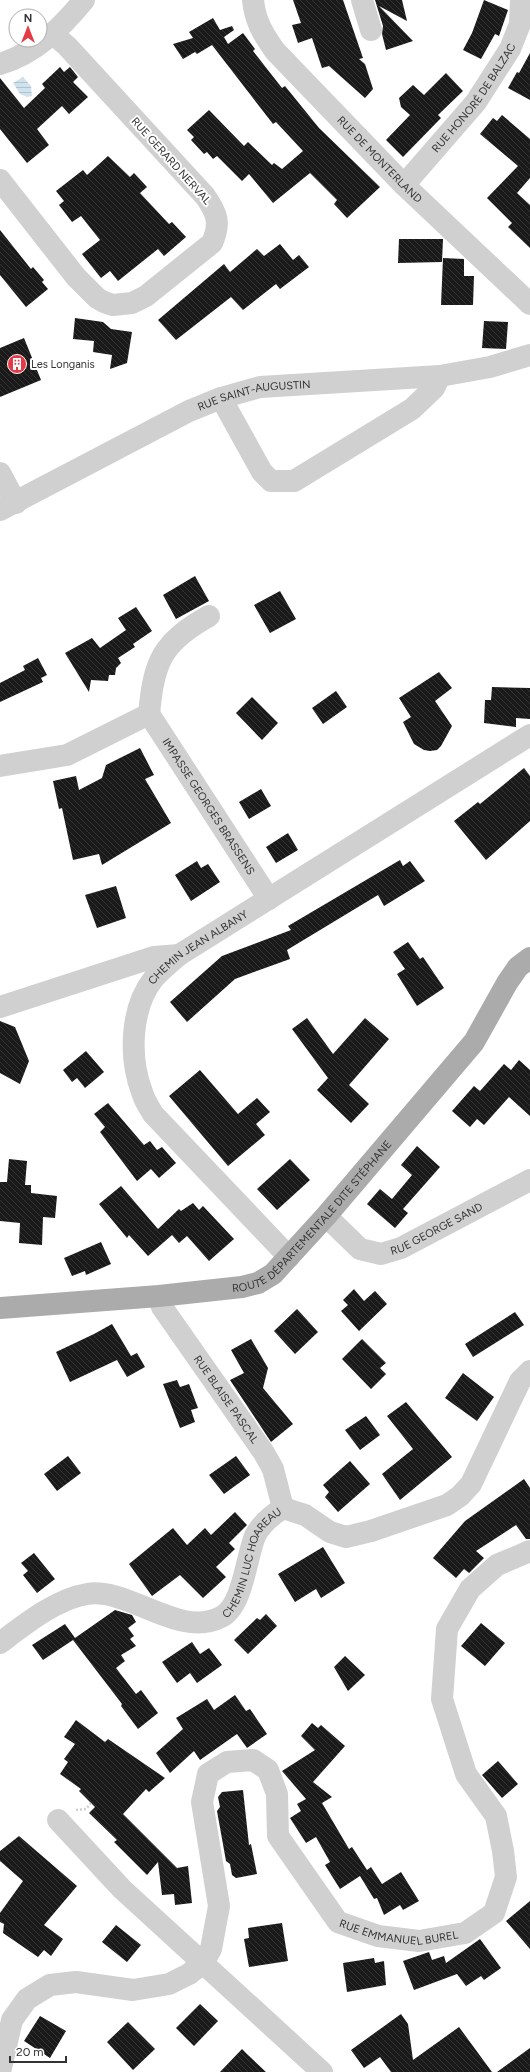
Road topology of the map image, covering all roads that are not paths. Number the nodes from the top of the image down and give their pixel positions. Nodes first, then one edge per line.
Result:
1 (84, 0) edge
2 (253, 0) edge
3 (362, 0) edge
4 (521, 0) edge
5 (371, 30) dead end
6 (53, 34) junction
7 (0, 64) edge
8 (0, 180) edge
9 (404, 184) junction
10 (530, 304) edge
11 (530, 355) edge
12 (440, 376) junction
13 (221, 398) junction
14 (0, 473) edge
15 (8, 506) edge
16 (209, 616) dead end
17 (149, 714) junction
18 (530, 736) edge
19 (0, 766) edge
20 (269, 899) junction
21 (179, 955) junction
22 (530, 958) edge
23 (0, 1007) edge
24 (530, 1180) edge
25 (326, 1216) junction
26 (289, 1257) junction
27 (159, 1296) junction
28 (0, 1308) edge
29 (530, 1371) edge
30 (283, 1508) junction
31 (530, 1551) edge
32 (0, 1642) edge
33 (65, 1816) road end
34 (203, 1963) junction
35 (0, 2072) edge
36 (322, 2072) edge

1 - 6 street
2 - 9 street, RUE DE MONTERLAND
3 - 5 street
4 - 9 street, RUE HONORÉ DE BALZAC
6 - 7 street
6 - 8 street, RUE GERARD NERVAL
9 - 10 street, RUE DE MONTERLAND
11 - 12 street, RUE SAINT-AUGUSTIN
12 - 13 street, RUE SAINT-AUGUSTIN
12 - 13 street
13 - 15 street, RUE SAINT-AUGUSTIN
14 - 15 street
16 - 17 street
17 - 19 street
17 - 20 street, IMPASSE GEORGES BRASSENS
18 - 20 street, CHEMIN JEAN ALBANY
20 - 21 street, CHEMIN JEAN ALBANY
21 - 23 street
21 - 26 street, CHEMIN JEAN ALBANY
22 - 25 main road, ROUTE DÉPARTEMENTALE DITE STÉPHANE
24 - 25 street, RUE GEORGE SAND
25 - 26 main road, ROUTE DÉPARTEMENTALE DITE STÉPHANE
26 - 27 main road, ROUTE DÉPARTEMENTALE DITE STÉPHANE
27 - 28 main road, ROUTE DÉPARTEMENTALE DITE STÉPHANE
27 - 30 street, RUE BLAISE PASCAL
29 - 30 street, CHEMIN LUC HOAREAU
30 - 32 street, CHEMIN LUC HOAREAU
31 - 34 street, RUE EMMANUEL BUREL
33 - 34 street
34 - 35 street, RUE EMMANUEL BUREL
34 - 36 street

